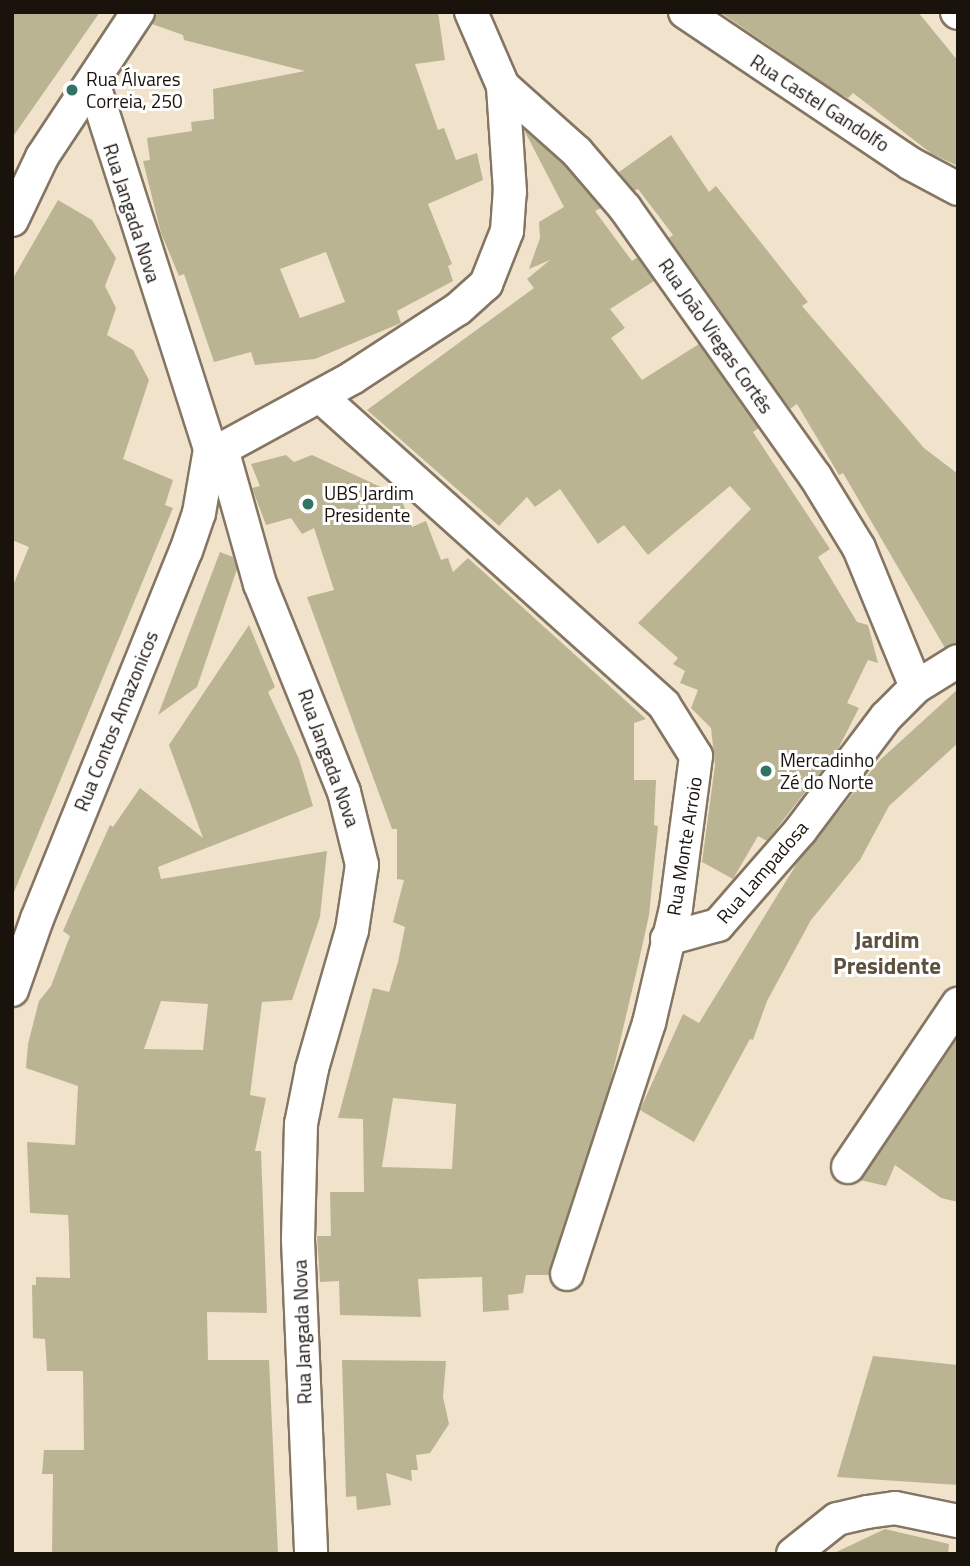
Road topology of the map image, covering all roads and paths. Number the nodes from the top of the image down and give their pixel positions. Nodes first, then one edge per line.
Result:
1 (138, 12) edge
2 (685, 12) edge
3 (473, 14) edge
4 (93, 82) junction
5 (503, 86) junction
6 (958, 189) edge
7 (12, 220) edge
8 (320, 396) junction
9 (216, 449) junction
10 (958, 661) edge
11 (916, 687) junction
12 (667, 939) junction
13 (12, 990) edge
14 (958, 1004) edge
15 (848, 1167) dead end
16 (567, 1274) dead end
17 (958, 1521) edge
18 (311, 1554) edge
19 (793, 1554) edge

1 - 4 street
2 - 6 street, Rua Castel Gandolfo
3 - 5 street, Rua João Viegas Cortês
4 - 7 street
4 - 9 street, Rua Jangada Nova
5 - 8 street
5 - 11 street, Rua João Viegas Cortês
8 - 9 street
8 - 12 street, Rua Monte Arroio
9 - 13 street, Rua Contos Amazonicos
9 - 18 street, Rua Jangada Nova
10 - 11 street, Rua Lampadosa
11 - 12 street, Rua Lampadosa
12 - 16 street, Rua Monte Arroio
14 - 15 street
17 - 19 street

